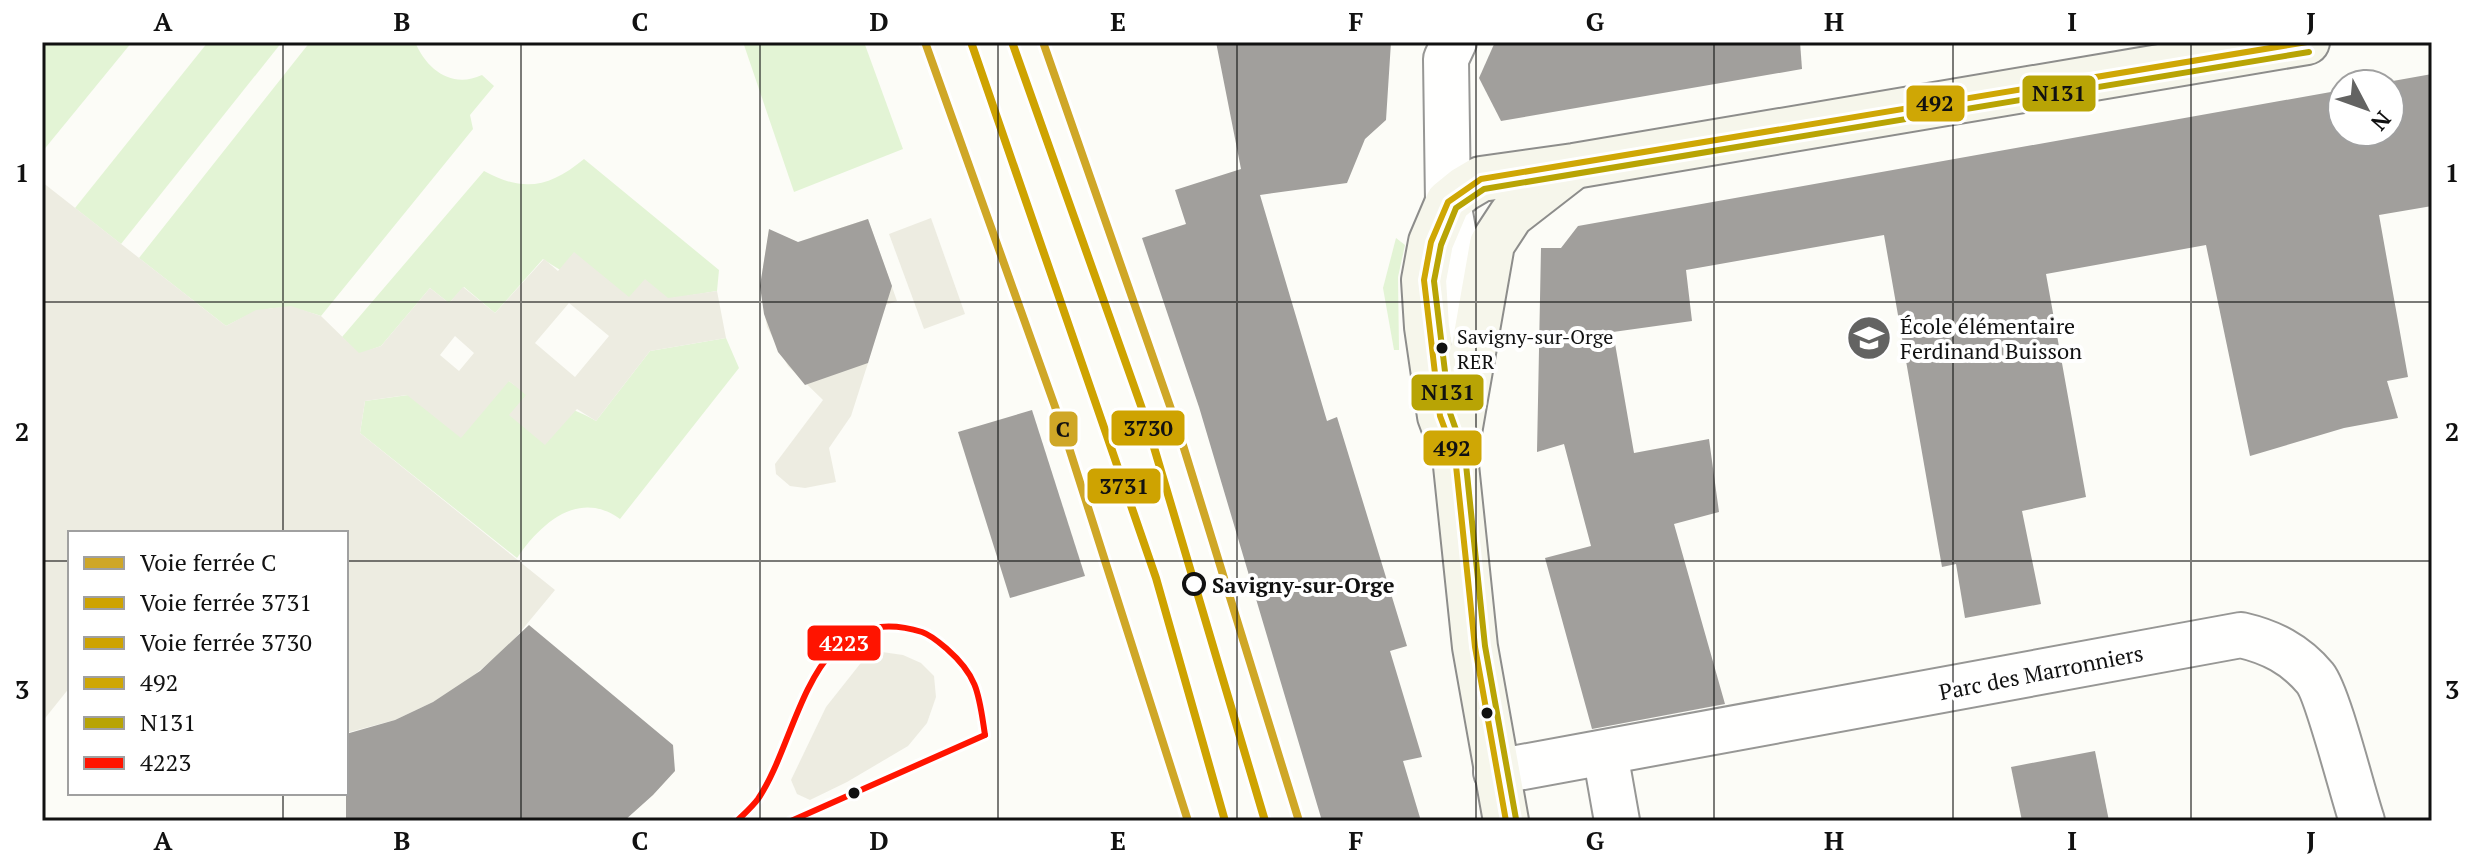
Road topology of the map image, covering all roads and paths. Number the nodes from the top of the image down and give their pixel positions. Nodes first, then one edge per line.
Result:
1 (2307, 42) edge
2 (1450, 50) edge
3 (1574, 166) junction
4 (1448, 202) junction
5 (1474, 346) junction
6 (1455, 456) junction
7 (1605, 753) junction
8 (1496, 772) junction
9 (1506, 821) edge
10 (1617, 821) edge
11 (2362, 821) edge

1 - 3 street
2 - 4 street
3 - 4 street
3 - 5 street
4 - 5 street
4 - 6 street
5 - 6 street
6 - 8 street
7 - 8 street, Parc des Marronniers
7 - 10 street
7 - 11 street, Parc des Marronniers
8 - 9 street

